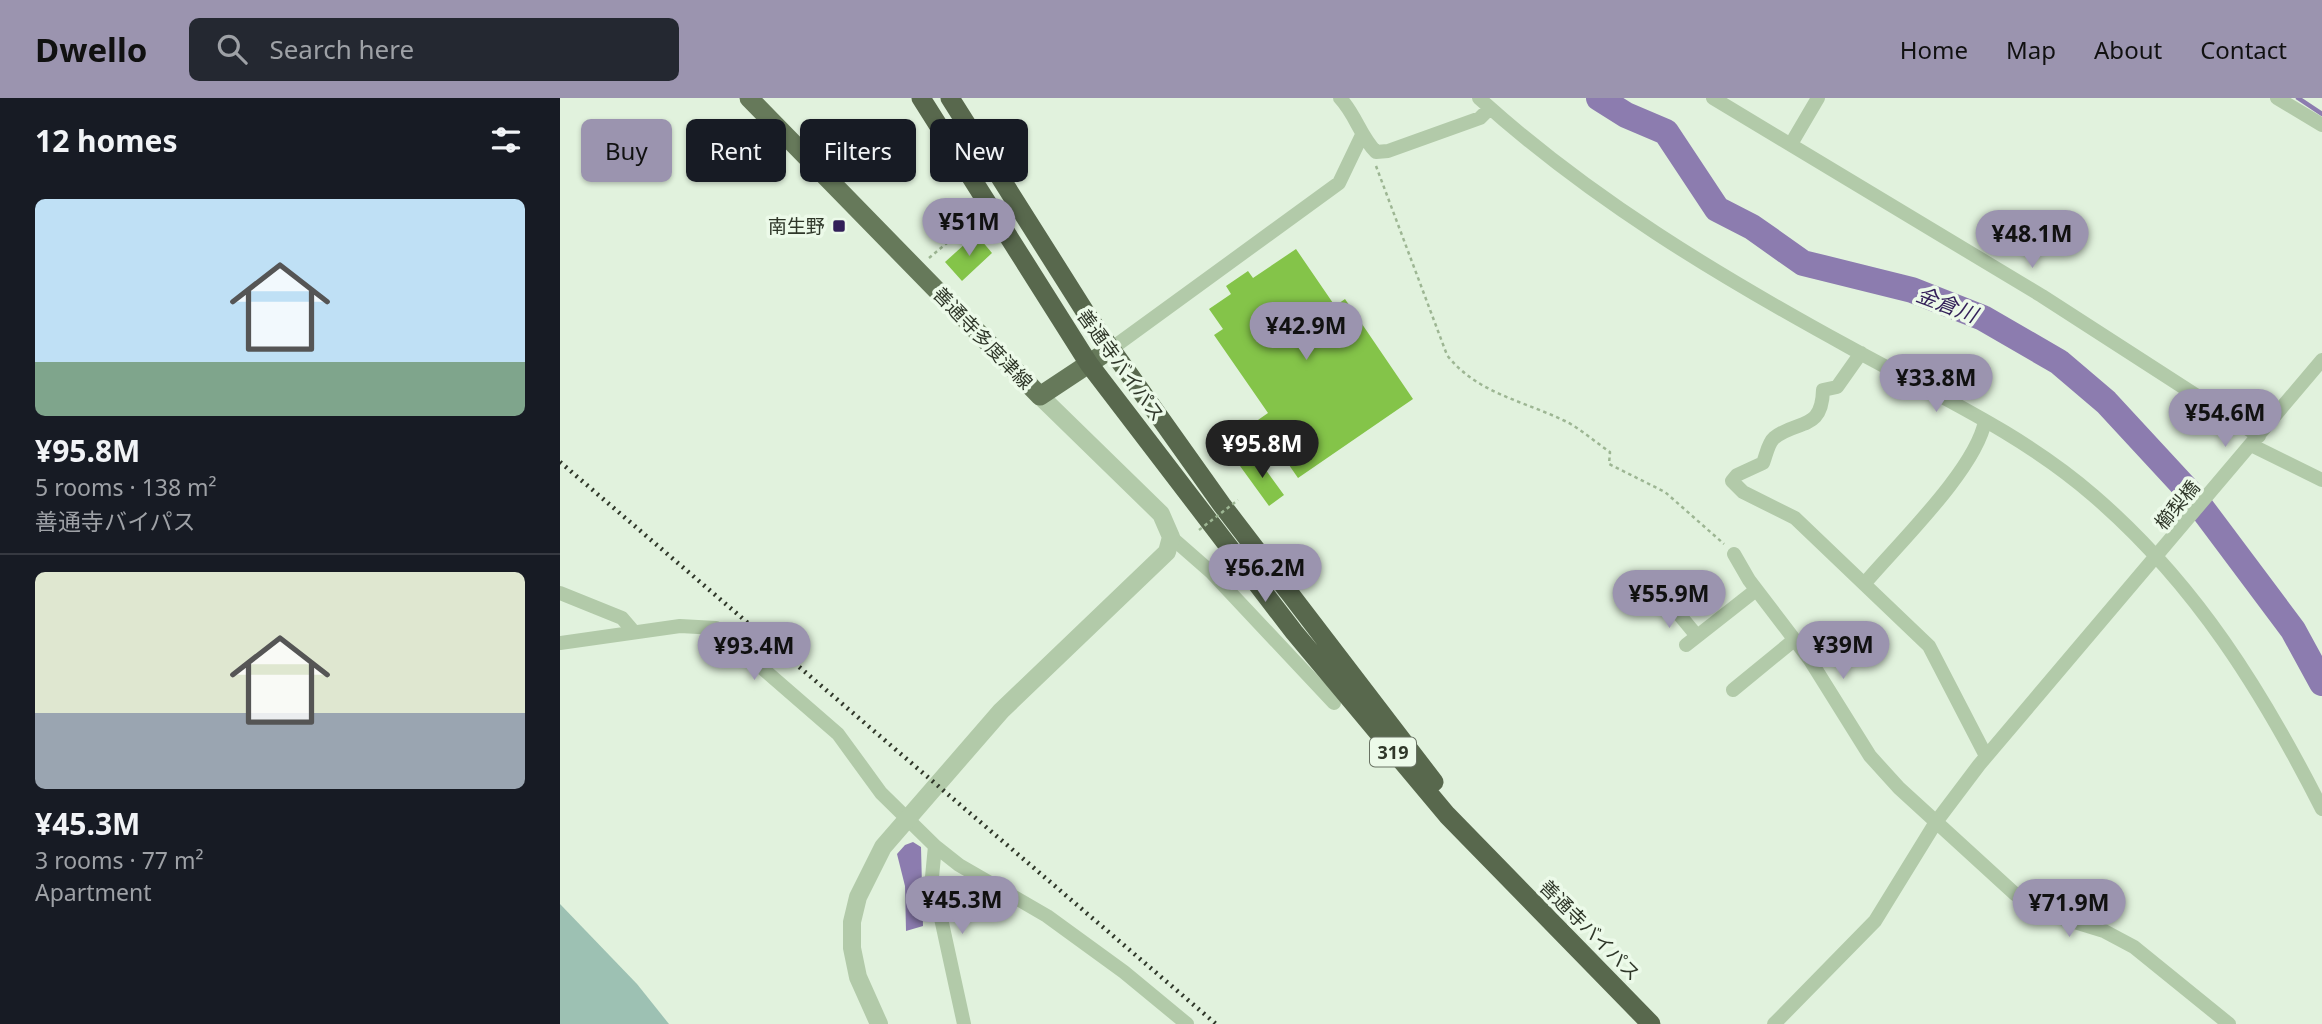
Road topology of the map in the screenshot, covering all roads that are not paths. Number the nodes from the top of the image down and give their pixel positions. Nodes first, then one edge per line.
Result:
1 (750, 98) edge
2 (922, 98) edge
3 (950, 98) edge
4 (1340, 98) edge
5 (1713, 98) edge
6 (1818, 98) edge
7 (2277, 98) edge
8 (1485, 103) edge
9 (2322, 125) edge
10 (1365, 139) junction
11 (1791, 144) junction
12 (1111, 349) junction
13 (1861, 353) junction
14 (2322, 360) edge
15 (1088, 364) junction
16 (1040, 396) junction
17 (1985, 421) junction
18 (2255, 440) junction
19 (2322, 480) edge
20 (1171, 537) junction
21 (1734, 554) road end
22 (2157, 558) junction
23 (1865, 583) junction
24 (1756, 590) junction
25 (560, 593) edge
26 (1668, 601) dead end
27 (634, 632) junction
28 (1794, 640) junction
29 (560, 643) edge
30 (1733, 690) dead end
31 (1334, 704) dead end
32 (1986, 756) junction
33 (2322, 809) edge
34 (905, 819) junction
35 (1936, 822) junction
36 (935, 846) junction
37 (1496, 867) junction
38 (878, 1024) edge
39 (964, 1024) edge
40 (1187, 1024) edge
41 (1651, 1024) edge
42 (1774, 1024) edge
43 (2229, 1024) edge

1 - 16 main road, 善通寺多度津線
2 - 15 highway, 善通寺バイパス / 319
3 - 12 highway, 善通寺バイパス / 319
4 - 10 street
5 - 11 street
6 - 11 street
7 - 9 street
8 - 10 street
8 - 13 street
10 - 12 street
11 - 18 street
12 - 15 main road, 善通寺多度津線
12 - 37 highway, 善通寺バイパス / 319
13 - 17 street
13 - 23 street
14 - 18 street, 櫛梨橋
15 - 16 main road, 善通寺多度津線
15 - 37 highway, 善通寺バイパス / 319
16 - 20 street
17 - 22 street
17 - 23 street
18 - 19 street
18 - 22 street, 櫛梨橋
20 - 31 street
20 - 34 street
21 - 24 street
22 - 32 street, 櫛梨橋
22 - 33 street
23 - 32 street
24 - 26 street
24 - 28 street
25 - 27 street
27 - 29 street
27 - 34 street
28 - 30 street
28 - 35 street
32 - 35 street, 櫛梨橋
34 - 36 street
34 - 38 street
35 - 42 street, 櫛梨橋
35 - 43 street
36 - 39 street
36 - 40 street
37 - 41 highway, 善通寺バイパス / 319

